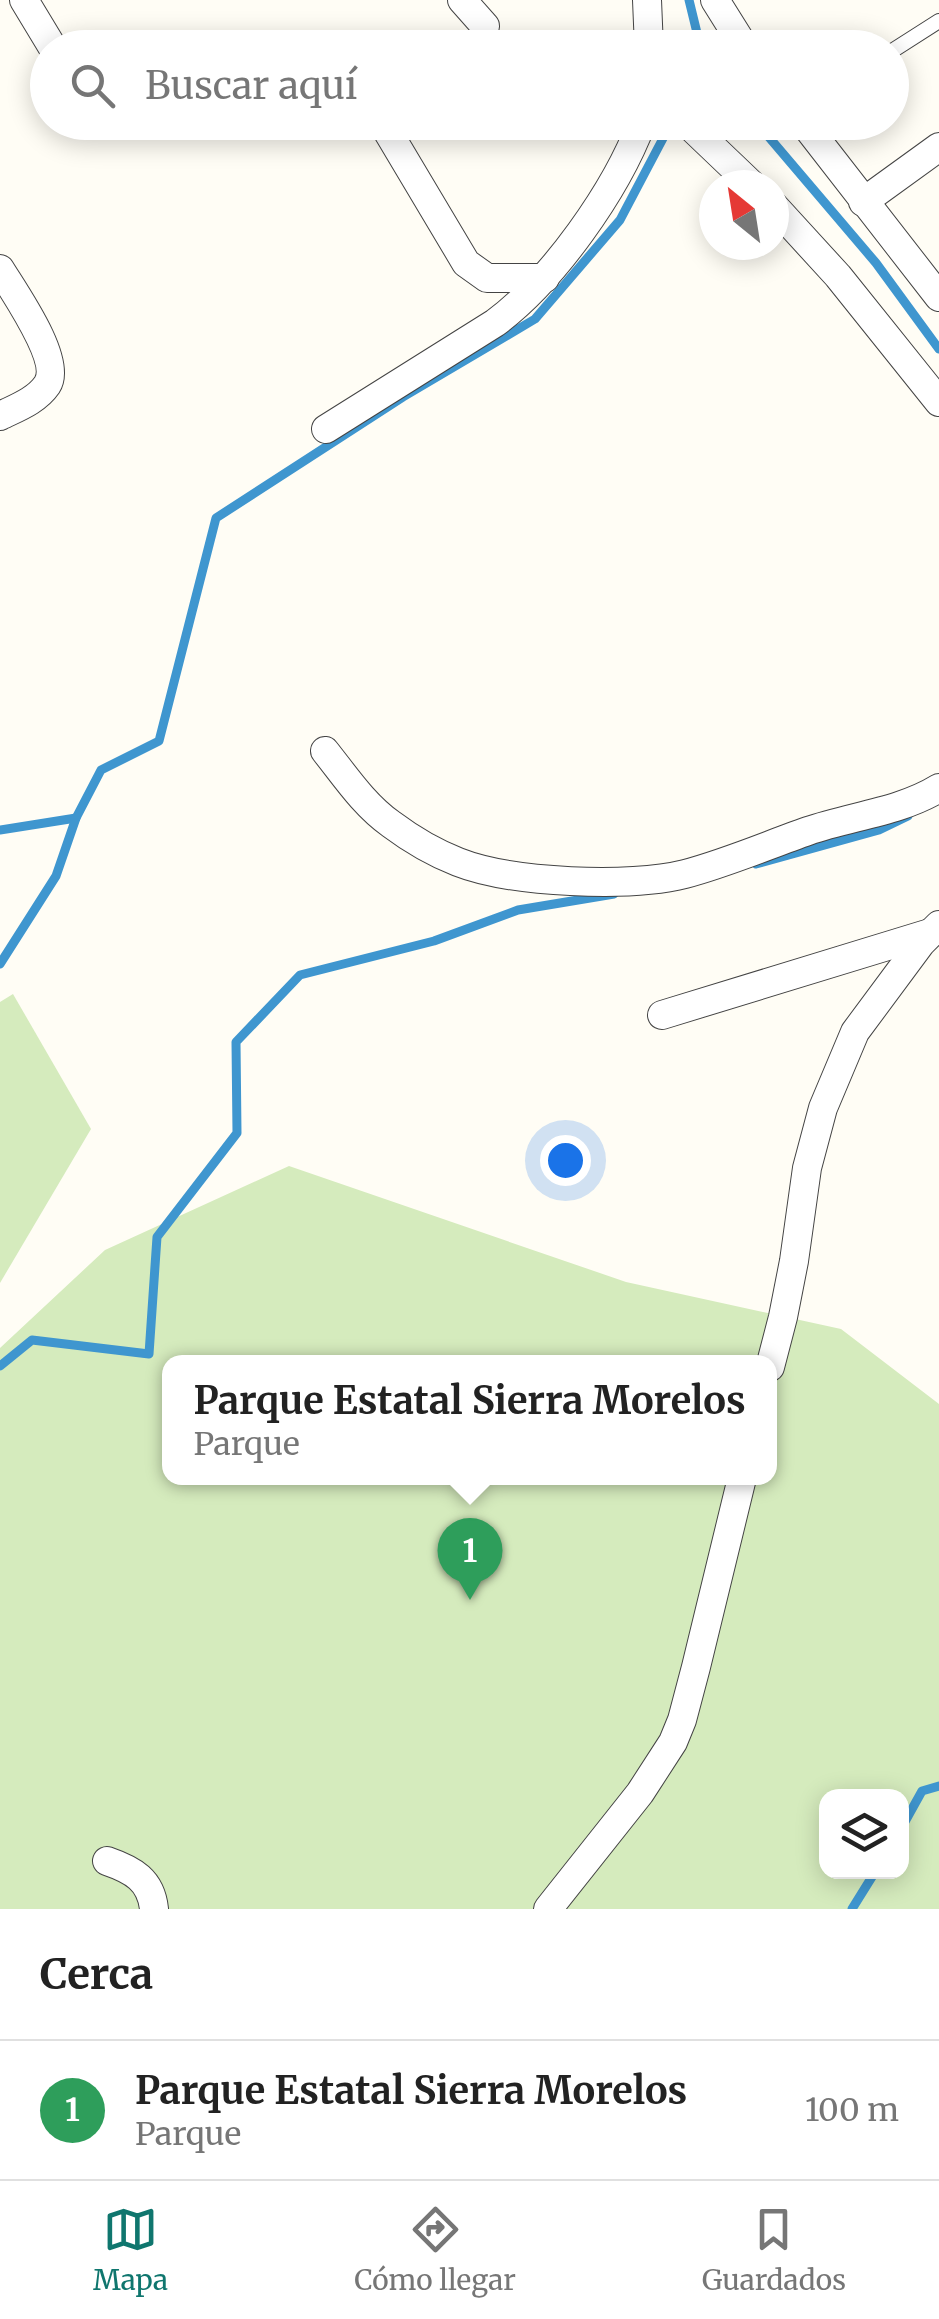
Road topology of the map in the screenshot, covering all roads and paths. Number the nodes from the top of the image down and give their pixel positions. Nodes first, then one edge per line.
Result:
1 (24, 0) edge
2 (462, 0) edge
3 (647, 0) edge
4 (715, 0) edge
5 (939, 21) edge
6 (485, 26) dead end
7 (42, 30) edge
8 (648, 30) edge
9 (734, 30) edge
10 (909, 40) edge
11 (393, 140) edge
12 (635, 140) edge
13 (705, 140) edge
14 (816, 140) edge
15 (939, 147) edge
16 (736, 170) edge
17 (863, 202) junction
18 (789, 222) edge
19 (0, 269) edge
20 (545, 278) junction
21 (939, 297) edge
22 (939, 402) edge
23 (0, 416) edge
24 (326, 429) dead end
25 (325, 751) dead end
26 (939, 788) edge
27 (935, 929) edge
28 (662, 1015) dead end
29 (773, 1355) edge
30 (740, 1485) edge
31 (107, 1861) dead end
32 (154, 1909) edge
33 (548, 1909) edge

1 - 7 street
2 - 6 street
3 - 8 street
4 - 9 street
5 - 10 lane
11 - 20 street
12 - 20 street
13 - 16 street
14 - 17 street
15 - 17 street
17 - 21 street
18 - 22 street
19 - 23 street
20 - 24 street
25 - 26 street
27 - 28 street
27 - 29 street
30 - 33 street
31 - 32 street

